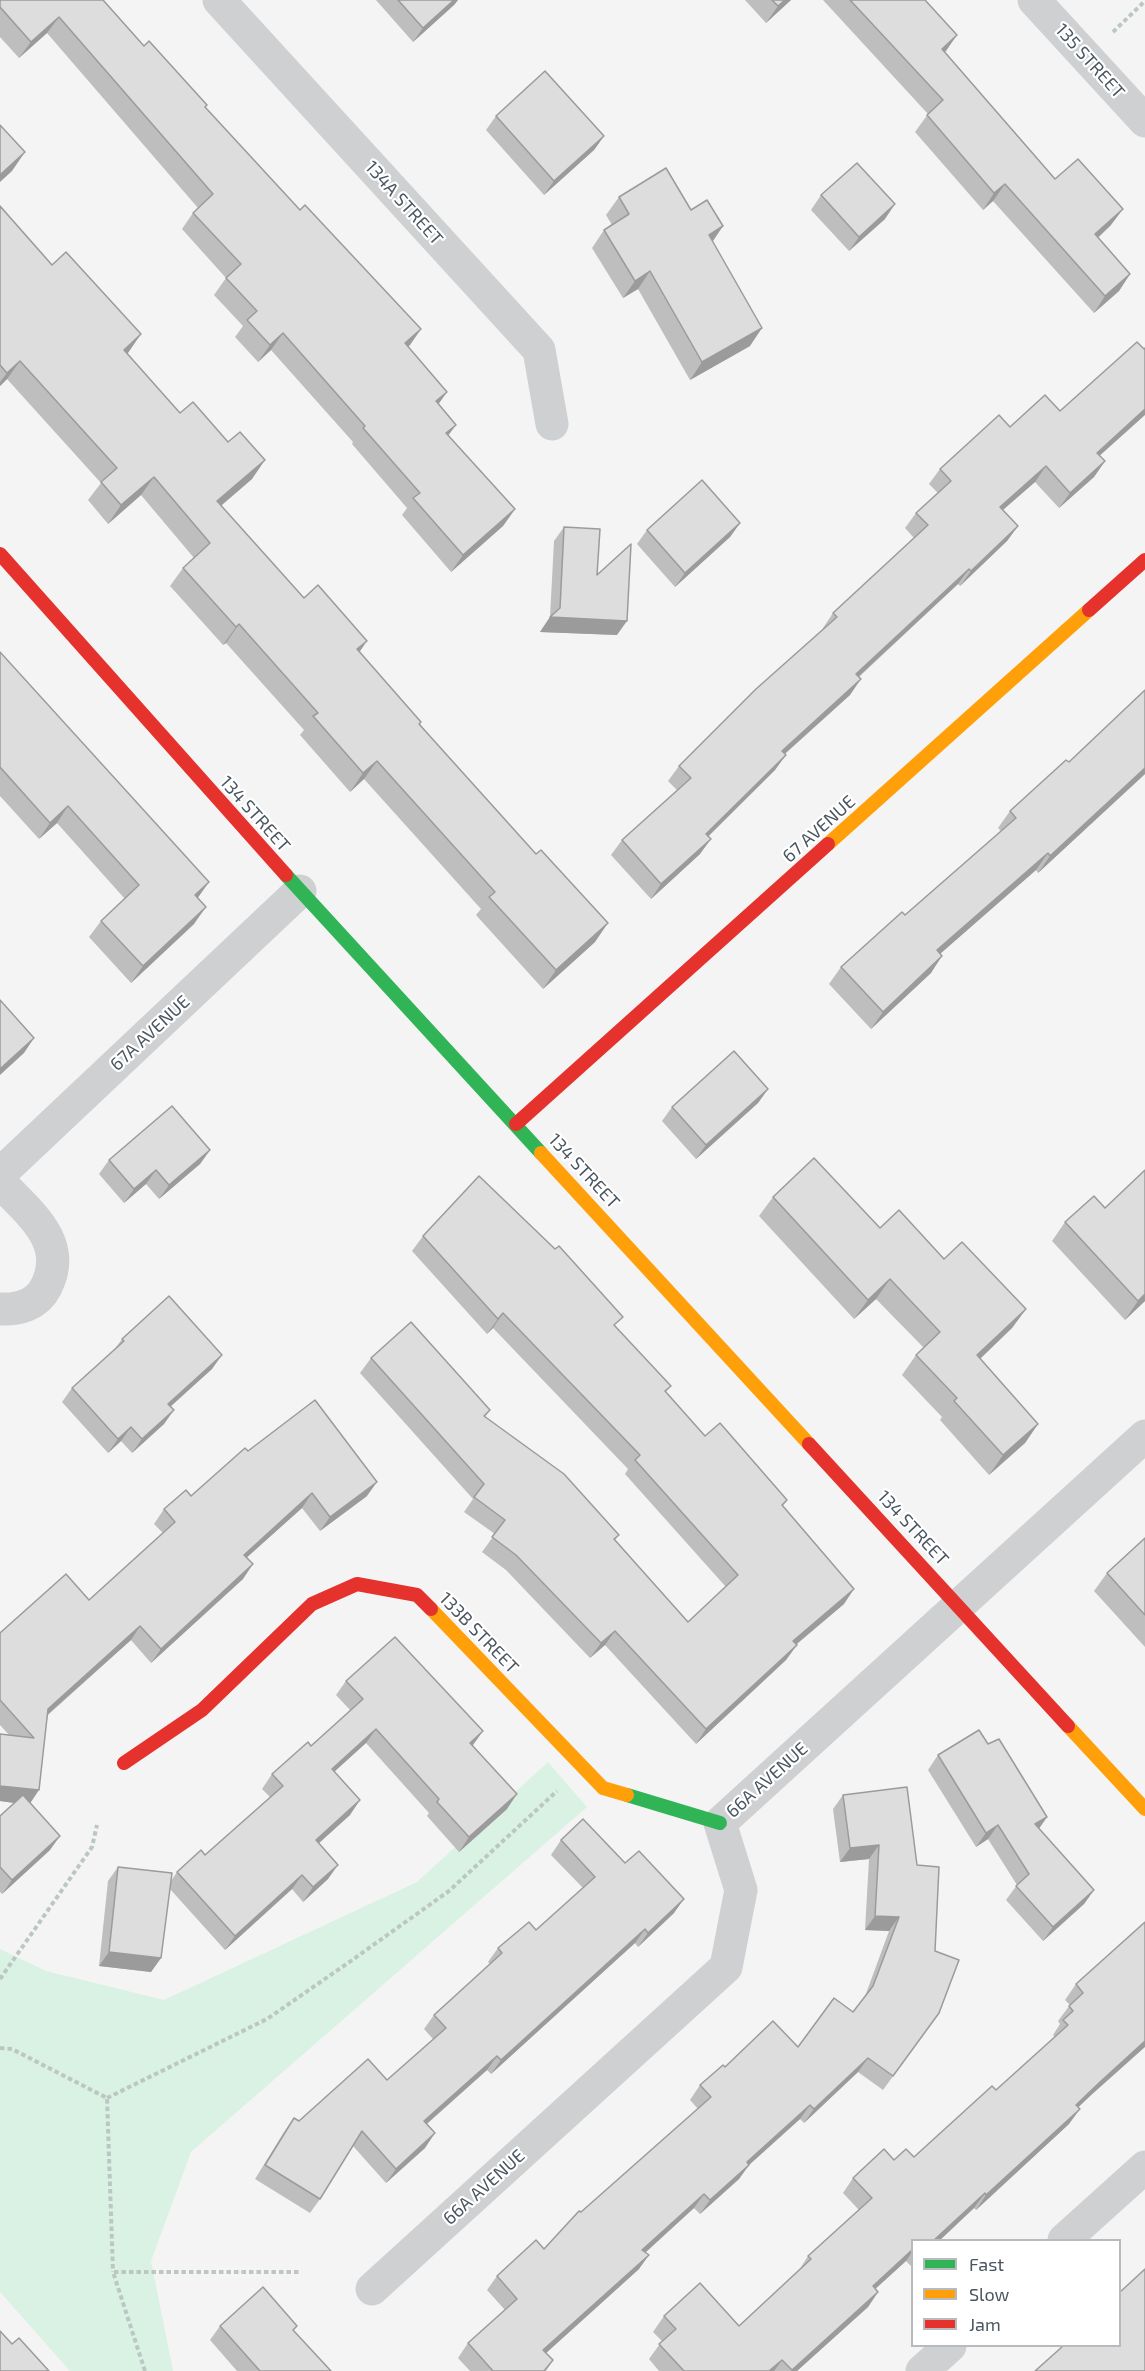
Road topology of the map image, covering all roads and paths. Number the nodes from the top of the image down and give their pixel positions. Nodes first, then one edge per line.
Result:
1 (219, 0) edge
2 (1034, 0) edge
3 (1145, 1) edge
4 (1105, 40) dead end
5 (1145, 122) edge
6 (552, 424) dead end
7 (0, 554) edge
8 (1145, 560) edge
9 (300, 891) junction
10 (516, 1124) junction
11 (0, 1174) edge
12 (0, 1182) edge
13 (0, 1309) edge
14 (1145, 1436) edge
15 (960, 1605) junction
16 (124, 1763) dead end
17 (561, 1788) dead end
18 (1145, 1809) edge
19 (720, 1823) junction
20 (97, 1825) dead end
21 (0, 1979) edge
22 (0, 2048) edge
23 (107, 2098) junction
24 (1145, 2167) edge
25 (1066, 2239) edge
26 (113, 2272) junction
27 (301, 2272) dead end
28 (372, 2289) dead end
29 (949, 2347) edge
30 (145, 2371) edge
31 (922, 2371) edge

1 - 6 street, 134A STREET
2 - 5 street, 135 STREET
3 - 4 path
7 - 9 street, 134 STREET
8 - 10 street, 67 AVENUE
9 - 10 street, 134 STREET
9 - 11 street, 67A AVENUE
10 - 15 street, 134 STREET
12 - 13 street
14 - 15 street, 66A AVENUE
15 - 18 street, 134 STREET
15 - 19 street, 66A AVENUE
16 - 19 street, 133B STREET
17 - 23 path
19 - 28 street, 66A AVENUE
20 - 21 path
22 - 23 path
23 - 26 path
24 - 25 street
26 - 27 path
26 - 30 path
29 - 31 street

